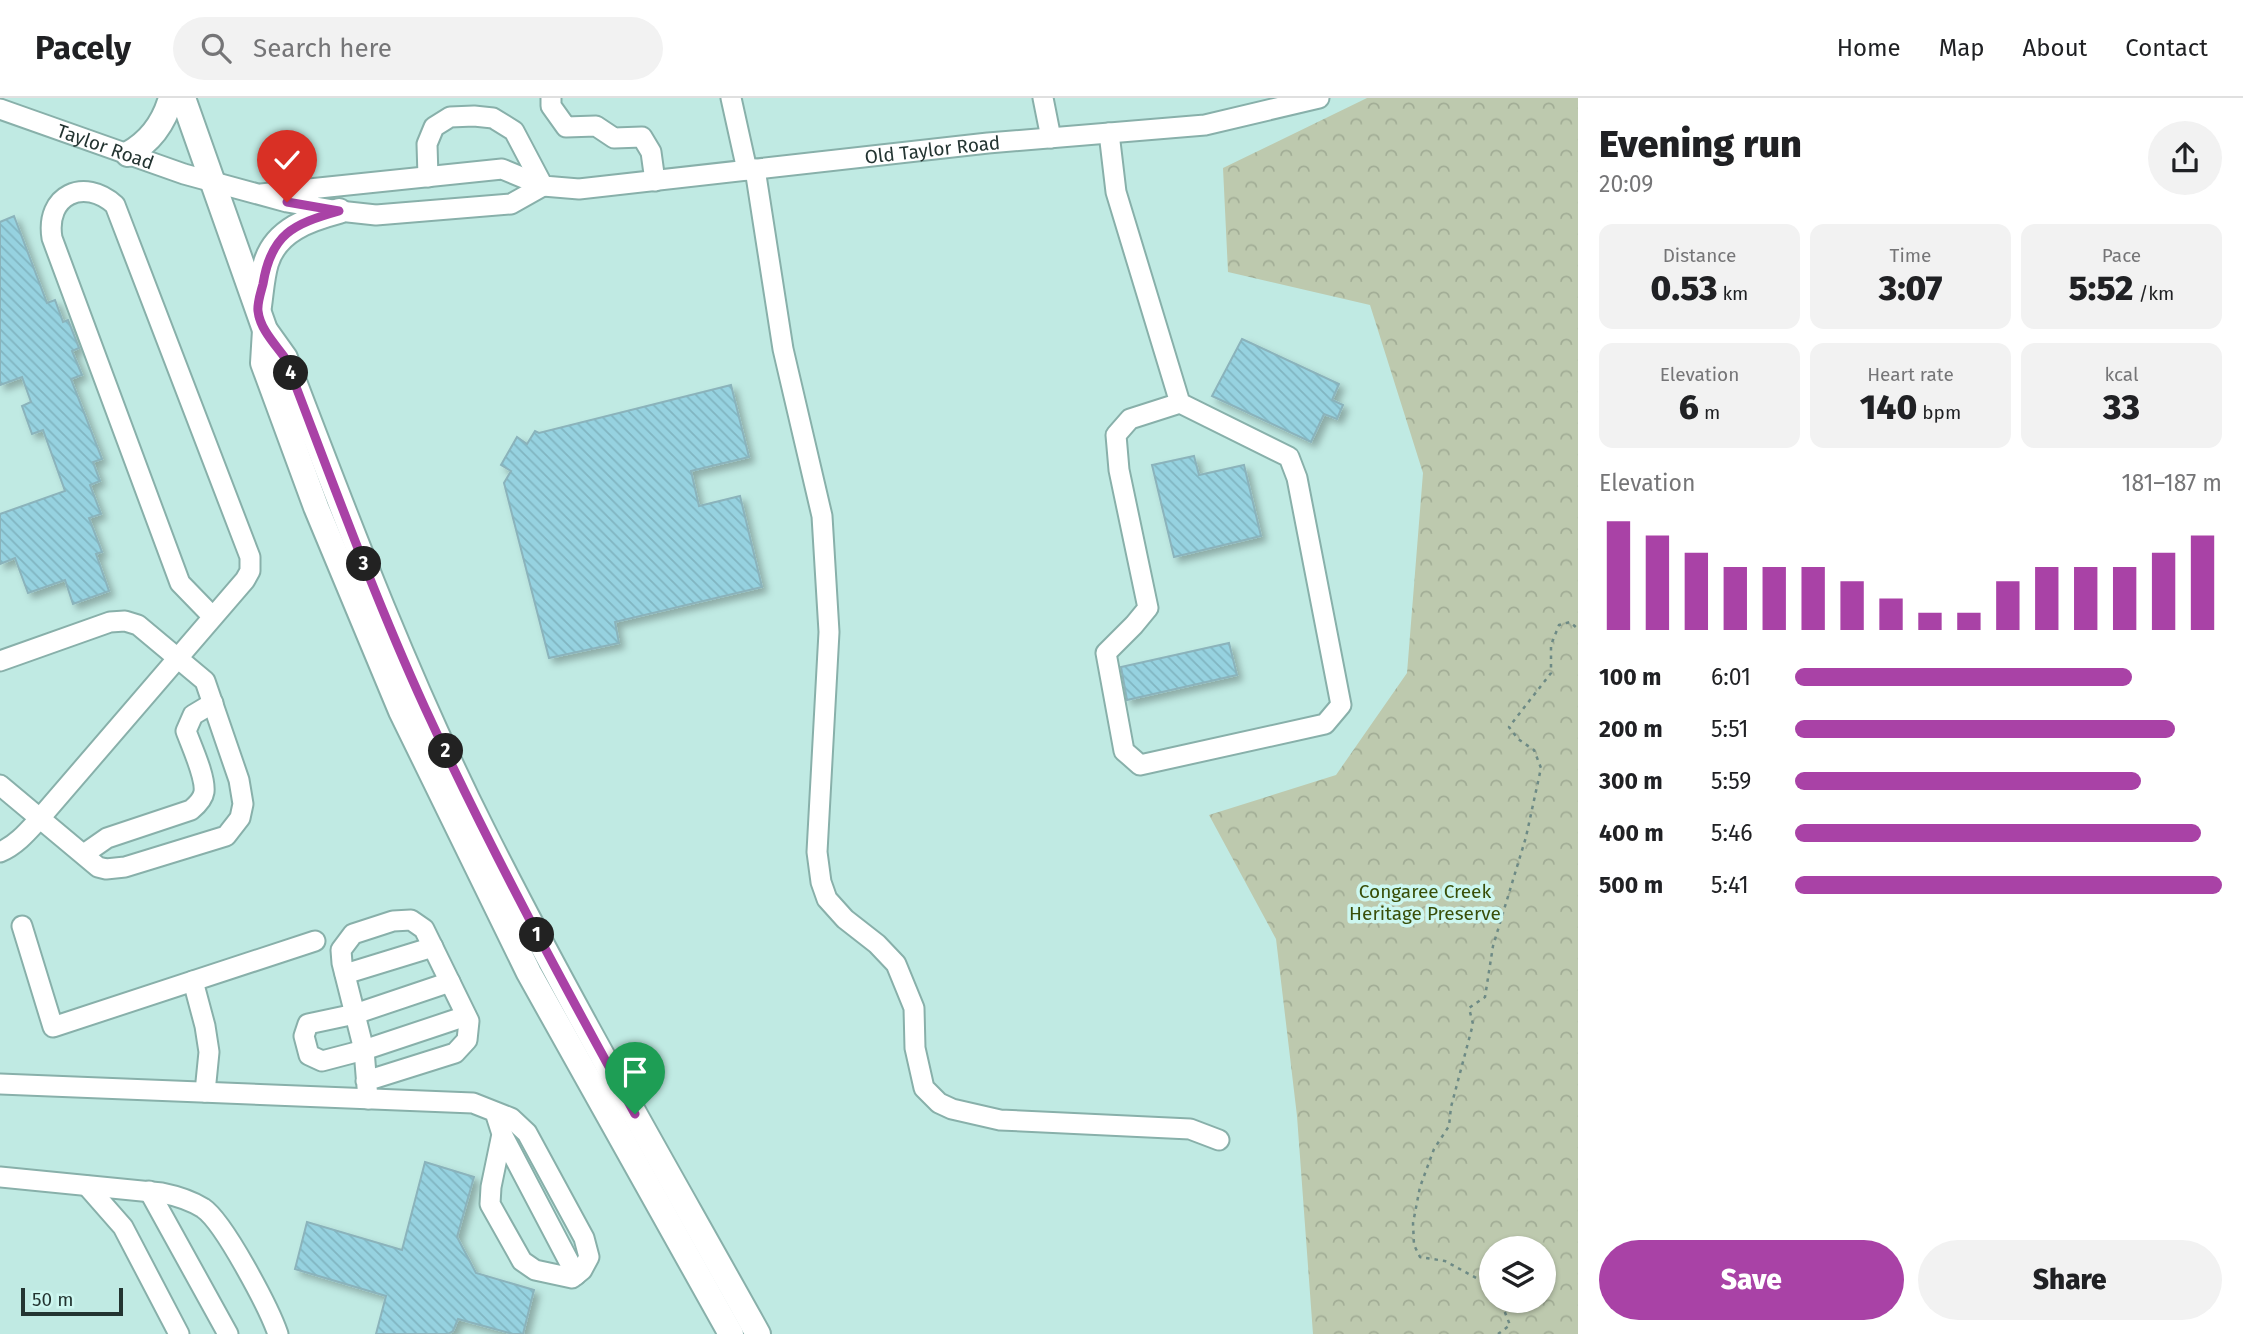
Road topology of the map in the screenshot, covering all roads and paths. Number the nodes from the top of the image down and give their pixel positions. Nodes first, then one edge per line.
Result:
1 (171, 98) edge
2 (183, 98) edge
3 (551, 98) edge
4 (731, 98) edge
5 (1043, 98) edge
6 (1319, 98) edge
7 (0, 109) edge
8 (1110, 133) junction
9 (1051, 138) junction
10 (128, 154) junction
11 (751, 170) junction
12 (428, 177) junction
13 (213, 181) junction
14 (655, 181) junction
15 (543, 187) junction
16 (261, 194) junction
17 (339, 211) junction
18 (262, 320) junction
19 (1180, 402) junction
20 (213, 617) junction
21 (1578, 629) edge
22 (178, 657) junction
23 (0, 661) edge
24 (213, 704) junction
25 (0, 785) edge
26 (41, 817) junction
27 (0, 852) edge
28 (91, 861) junction
29 (22, 926) dead end
30 (314, 942) dead end
31 (433, 947) junction
32 (345, 974) junction
33 (193, 981) junction
34 (450, 982) junction
35 (355, 1014) junction
36 (466, 1016) junction
37 (365, 1050) junction
38 (0, 1084) edge
39 (367, 1090) junction
40 (205, 1092) junction
41 (495, 1112) junction
42 (502, 1134) junction
43 (1219, 1140) dead end
44 (0, 1177) edge
45 (87, 1186) junction
46 (149, 1191) junction
47 (576, 1275) junction
48 (1479, 1279) edge
49 (1505, 1313) edge
50 (179, 1334) edge
51 (228, 1334) edge
52 (278, 1334) edge
53 (731, 1334) edge
54 (758, 1334) edge
55 (1498, 1334) edge

1 - 10 main road
2 - 13 main road
3 - 14 street
4 - 11 street
5 - 9 street
6 - 8 street, Old Taylor Road
7 - 10 street, Taylor Road
8 - 9 street, Old Taylor Road
8 - 19 street
9 - 11 street, Old Taylor Road
10 - 13 street, Taylor Road
11 - 14 street, Old Taylor Road
11 - 43 street
12 - 15 street, Old Taylor Road
12 - 15 street
12 - 16 street, Old Taylor Road
13 - 16 street, Old Taylor Road
13 - 18 main road
14 - 15 street, Old Taylor Road
15 - 17 street, Old Taylor Road
16 - 17 street, Old Taylor Road
17 - 18 main road
18 - 53 main road
18 - 54 main road
19 - 19 street
20 - 20 street
20 - 22 street
21 - 48 path
22 - 23 street
22 - 24 street
22 - 26 street
24 - 28 street
24 - 28 street
25 - 26 street
26 - 27 street
26 - 28 street
29 - 33 street
30 - 33 street
31 - 32 street
31 - 32 street
31 - 34 street
32 - 35 street
33 - 40 street
34 - 35 street
34 - 36 street
35 - 37 street
35 - 37 street
36 - 37 street
36 - 39 street
37 - 39 street
38 - 40 street
39 - 40 street
39 - 41 street
41 - 42 street
41 - 47 street
42 - 47 street
42 - 47 street
44 - 45 street
45 - 46 street
45 - 50 street
46 - 51 street
46 - 52 street
49 - 55 path

